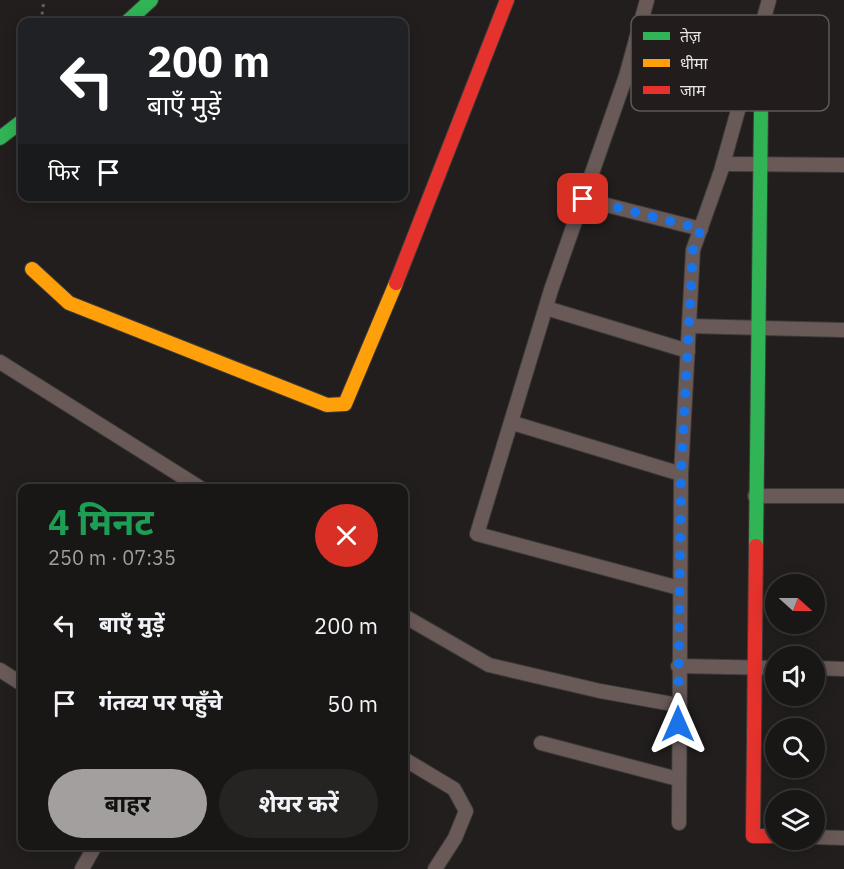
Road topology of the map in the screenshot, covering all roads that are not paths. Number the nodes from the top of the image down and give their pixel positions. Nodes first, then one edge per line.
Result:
1 (151, 0) edge
2 (507, 0) edge
3 (647, 0) edge
4 (769, 0) edge
5 (643, 15) edge
6 (764, 15) edge
7 (131, 18) edge
8 (631, 54) edge
9 (737, 111) edge
10 (761, 111) edge
11 (18, 124) edge
12 (0, 138) edge
13 (723, 164) junction
14 (760, 164) junction
15 (844, 165) edge
16 (583, 199) junction
17 (701, 229) junction
18 (32, 269) dead end
19 (546, 308) junction
20 (689, 326) junction
21 (756, 328) junction
22 (844, 330) edge
23 (688, 351) junction
24 (0, 362) edge
25 (513, 423) junction
26 (681, 474) junction
27 (194, 484) edge
28 (755, 496) junction
29 (844, 496) edge
30 (679, 588) junction
31 (408, 618) edge
32 (678, 666) junction
33 (754, 667) junction
34 (765, 668) edge
35 (825, 668) edge
36 (844, 669) edge
37 (0, 670) edge
38 (18, 681) edge
39 (678, 705) junction
40 (541, 743) dead end
41 (408, 761) edge
42 (678, 779) junction
43 (679, 823) dead end
44 (765, 836) edge
45 (825, 837) edge
46 (844, 838) edge
47 (94, 850) edge
48 (82, 869) edge
49 (435, 869) edge

1 - 7 street
2 - 18 street
3 - 5 street
4 - 6 street
8 - 16 street
9 - 13 street
10 - 14 street
11 - 12 street
13 - 14 street
13 - 17 street
14 - 15 street
14 - 21 street
16 - 17 street
16 - 19 street
17 - 20 street
19 - 23 street
19 - 25 street
20 - 21 street
20 - 23 street
21 - 22 street
21 - 28 street
23 - 26 street
24 - 27 street
25 - 26 street
25 - 30 street
26 - 30 street
28 - 29 street
28 - 33 street
30 - 32 street
31 - 39 street
32 - 33 street
32 - 39 street
33 - 34 street
33 - 44 street
35 - 36 street
37 - 38 street
39 - 42 street
40 - 42 street
41 - 49 street
42 - 43 street
45 - 46 street
47 - 48 street

